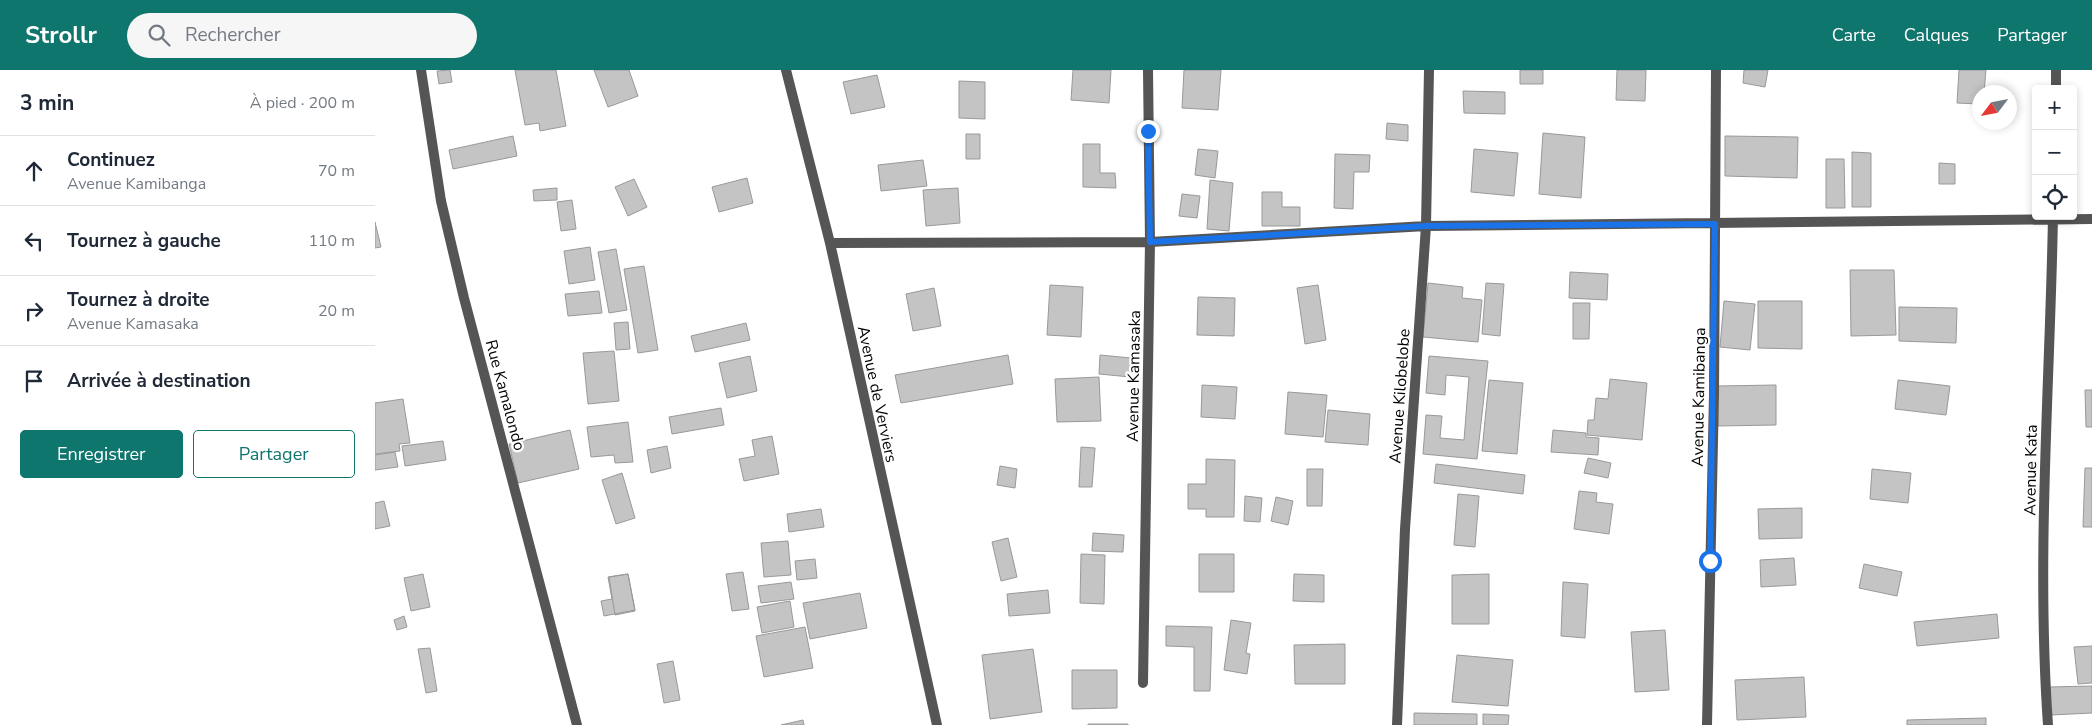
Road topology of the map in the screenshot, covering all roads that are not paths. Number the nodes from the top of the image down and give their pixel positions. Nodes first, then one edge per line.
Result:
1 (421, 70) edge
2 (786, 70) edge
3 (1148, 70) edge
4 (1429, 70) edge
5 (1716, 70) edge
6 (2056, 70) edge
7 (2055, 85) edge
8 (2032, 218) edge
9 (2077, 219) edge
10 (2092, 219) edge
11 (2053, 220) edge
12 (1715, 224) junction
13 (1426, 226) junction
14 (1150, 242) junction
15 (830, 243) junction
16 (1143, 683) dead end
17 (577, 725) edge
18 (937, 725) edge
19 (1397, 725) edge
20 (1707, 725) edge
21 (2048, 725) edge

1 - 17 street, Rue Kamalondo
2 - 15 street, Avenue de Verviers
3 - 14 street, Avenue Kamasaka
4 - 13 street, Avenue Kilobelobe
5 - 12 street, Avenue Kamibanga
6 - 7 street
8 - 12 street
9 - 10 street
11 - 21 street, Avenue Kata
12 - 13 street
12 - 20 street, Avenue Kamibanga
13 - 14 street
13 - 19 street, Avenue Kilobelobe
14 - 15 street
14 - 16 street, Avenue Kamasaka
15 - 18 street, Avenue de Verviers

